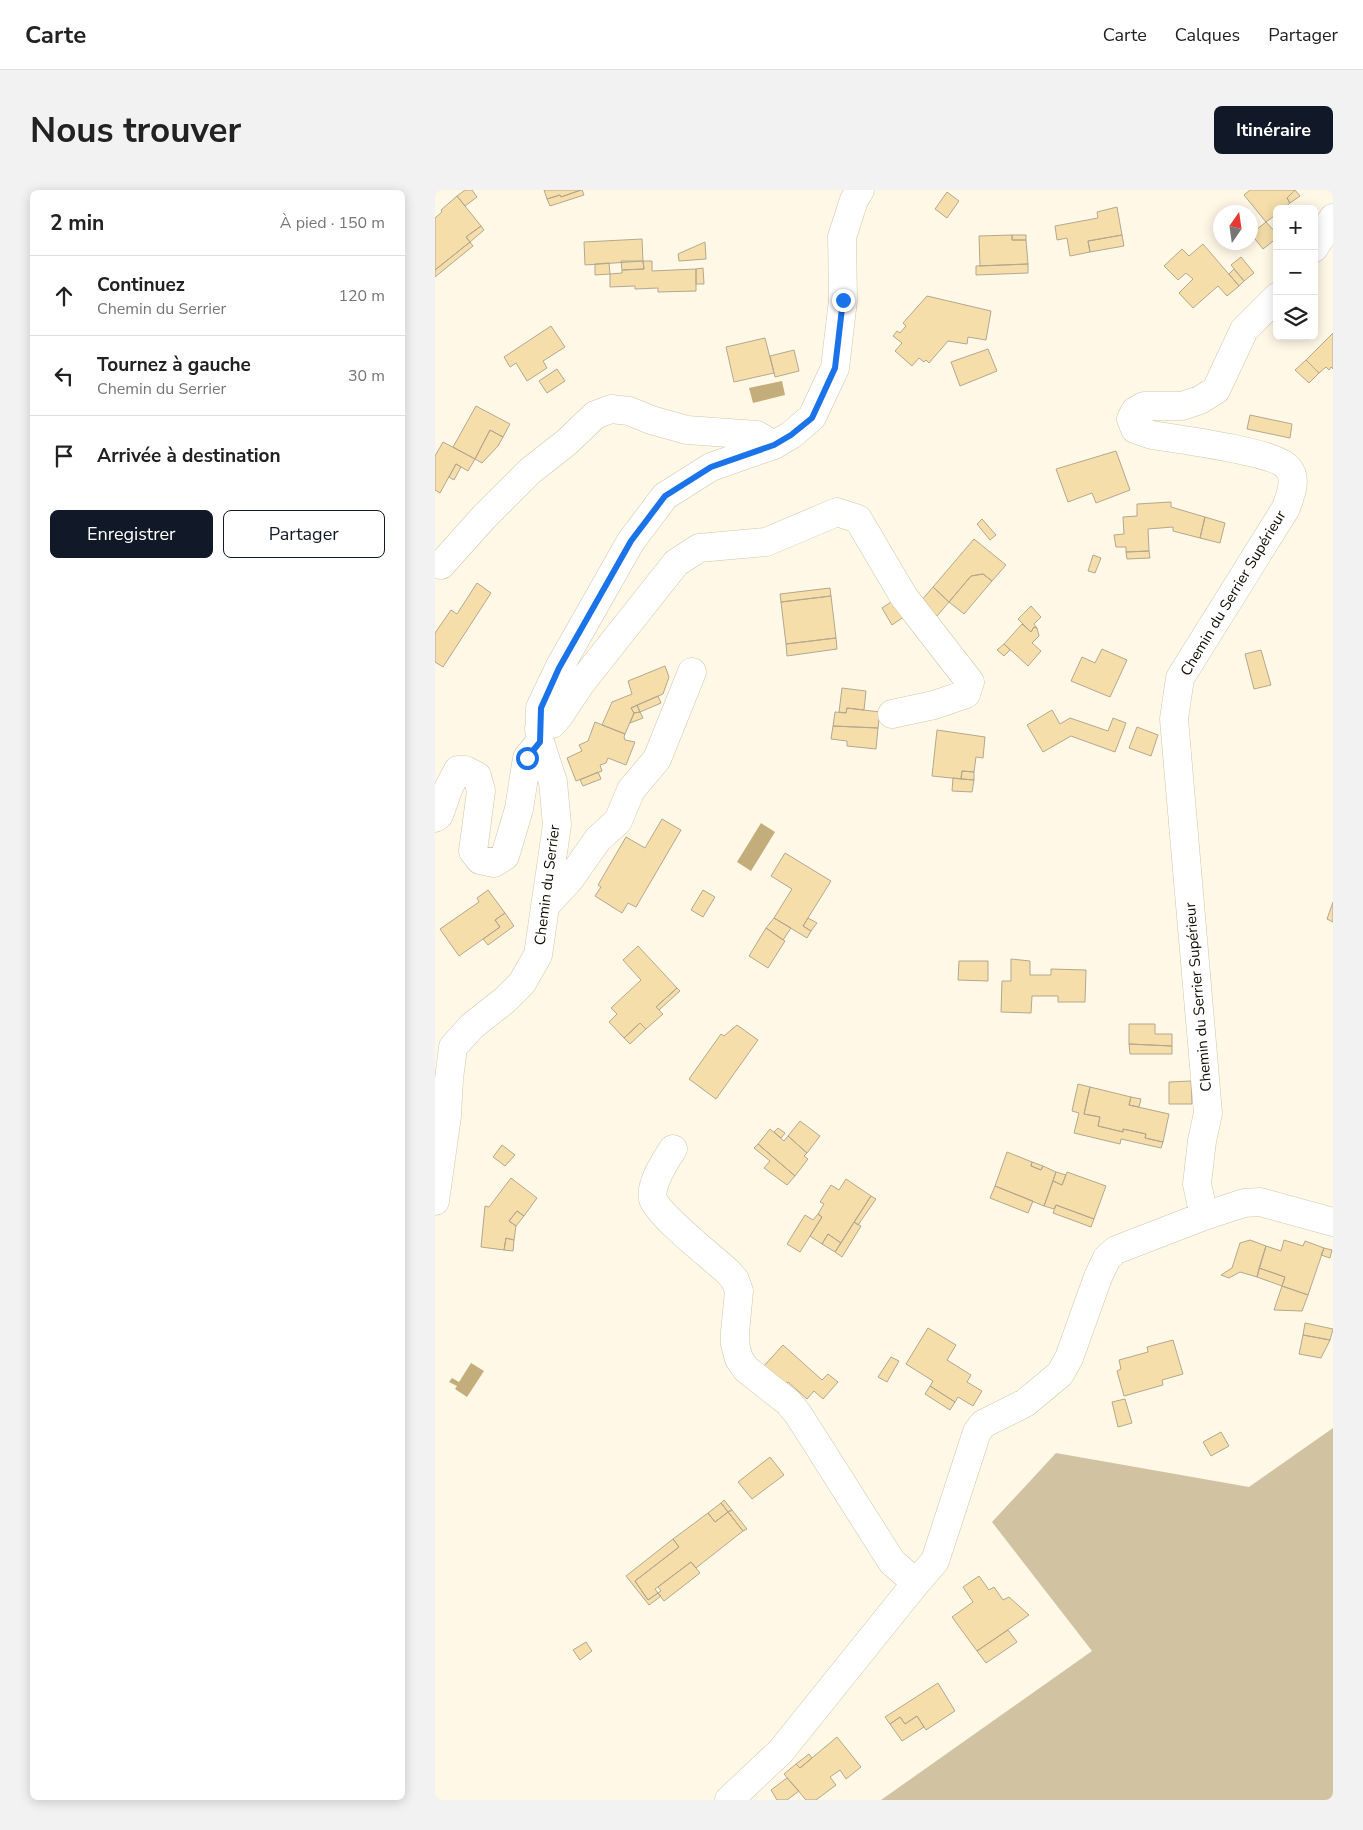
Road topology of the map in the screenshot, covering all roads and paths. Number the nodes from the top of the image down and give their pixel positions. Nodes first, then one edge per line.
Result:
1 (860, 190) edge
2 (1333, 218) edge
3 (1318, 242) edge
4 (1273, 301) edge
5 (774, 445) junction
6 (441, 566) dead end
7 (692, 672) dead end
8 (892, 714) dead end
9 (540, 735) junction
10 (435, 818) edge
11 (545, 906) junction
12 (673, 1149) dead end
13 (435, 1201) edge
14 (1204, 1216) junction
15 (1333, 1222) edge
16 (916, 1583) junction
17 (729, 1800) edge

1 - 5 street, Chemin du Serrier
2 - 3 street
4 - 14 street, Chemin du Serrier Supérieur
5 - 6 street
5 - 9 street, Chemin du Serrier
7 - 11 street
8 - 9 street
9 - 10 street
9 - 11 street, Chemin du Serrier
11 - 13 street, Chemin du Serrier
12 - 16 street
14 - 15 street
14 - 16 street
16 - 17 street

